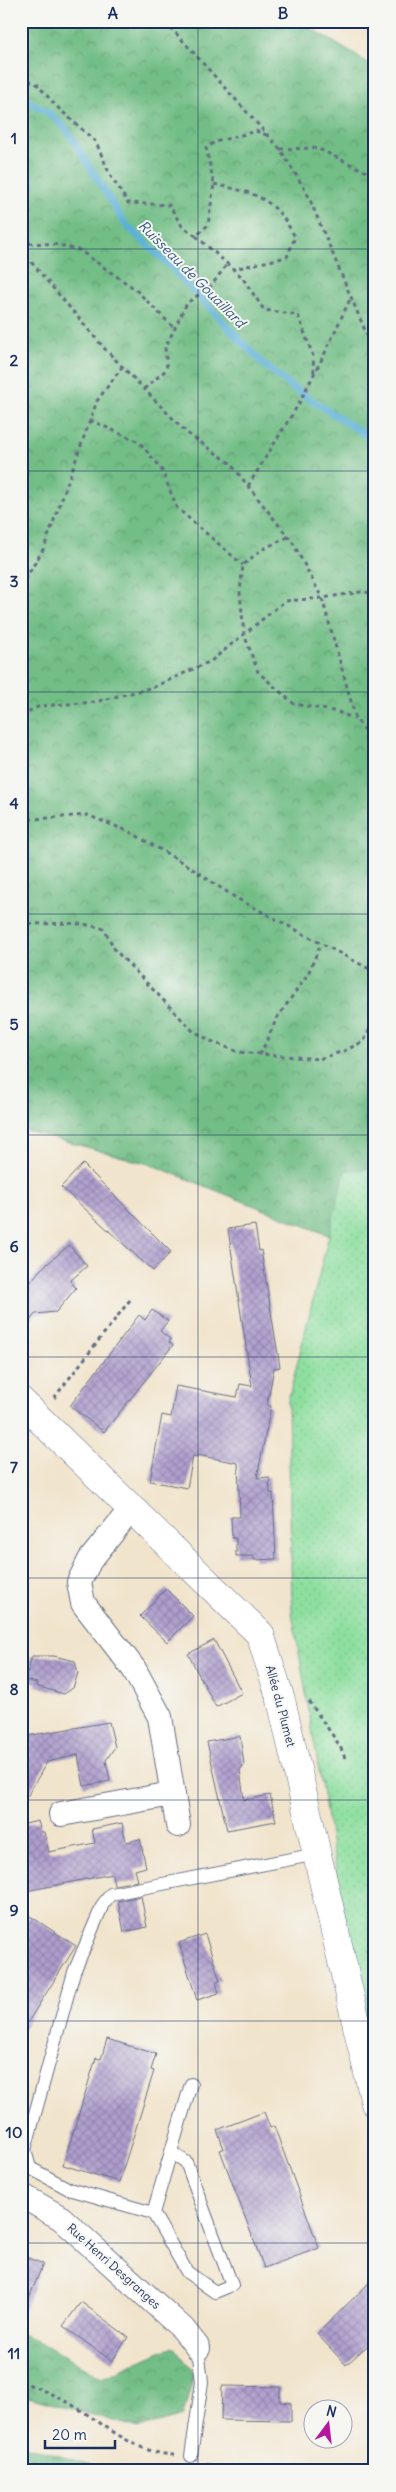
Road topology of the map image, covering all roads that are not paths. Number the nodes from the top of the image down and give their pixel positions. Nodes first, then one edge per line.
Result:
1 (21, 1401) edge
2 (132, 1508) junction
3 (172, 1794) junction
4 (61, 1814) dead end
5 (178, 1826) dead end
6 (317, 1854) junction
7 (192, 2084) dead end
8 (375, 2103) edge
9 (23, 2150) edge
10 (171, 2152) junction
11 (21, 2195) edge
12 (153, 2213) junction
13 (198, 2348) joint
14 (191, 2456) road end

1 - 2 street, Allée du Plumet
2 - 3 street
2 - 6 street, Allée du Plumet
3 - 4 street
3 - 5 street
6 - 8 street, Allée du Plumet
6 - 9 lane
7 - 10 lane
9 - 12 lane
10 - 12 lane
10 - 12 lane
11 - 13 street, Rue Henri Desgranges
13 - 14 lane

